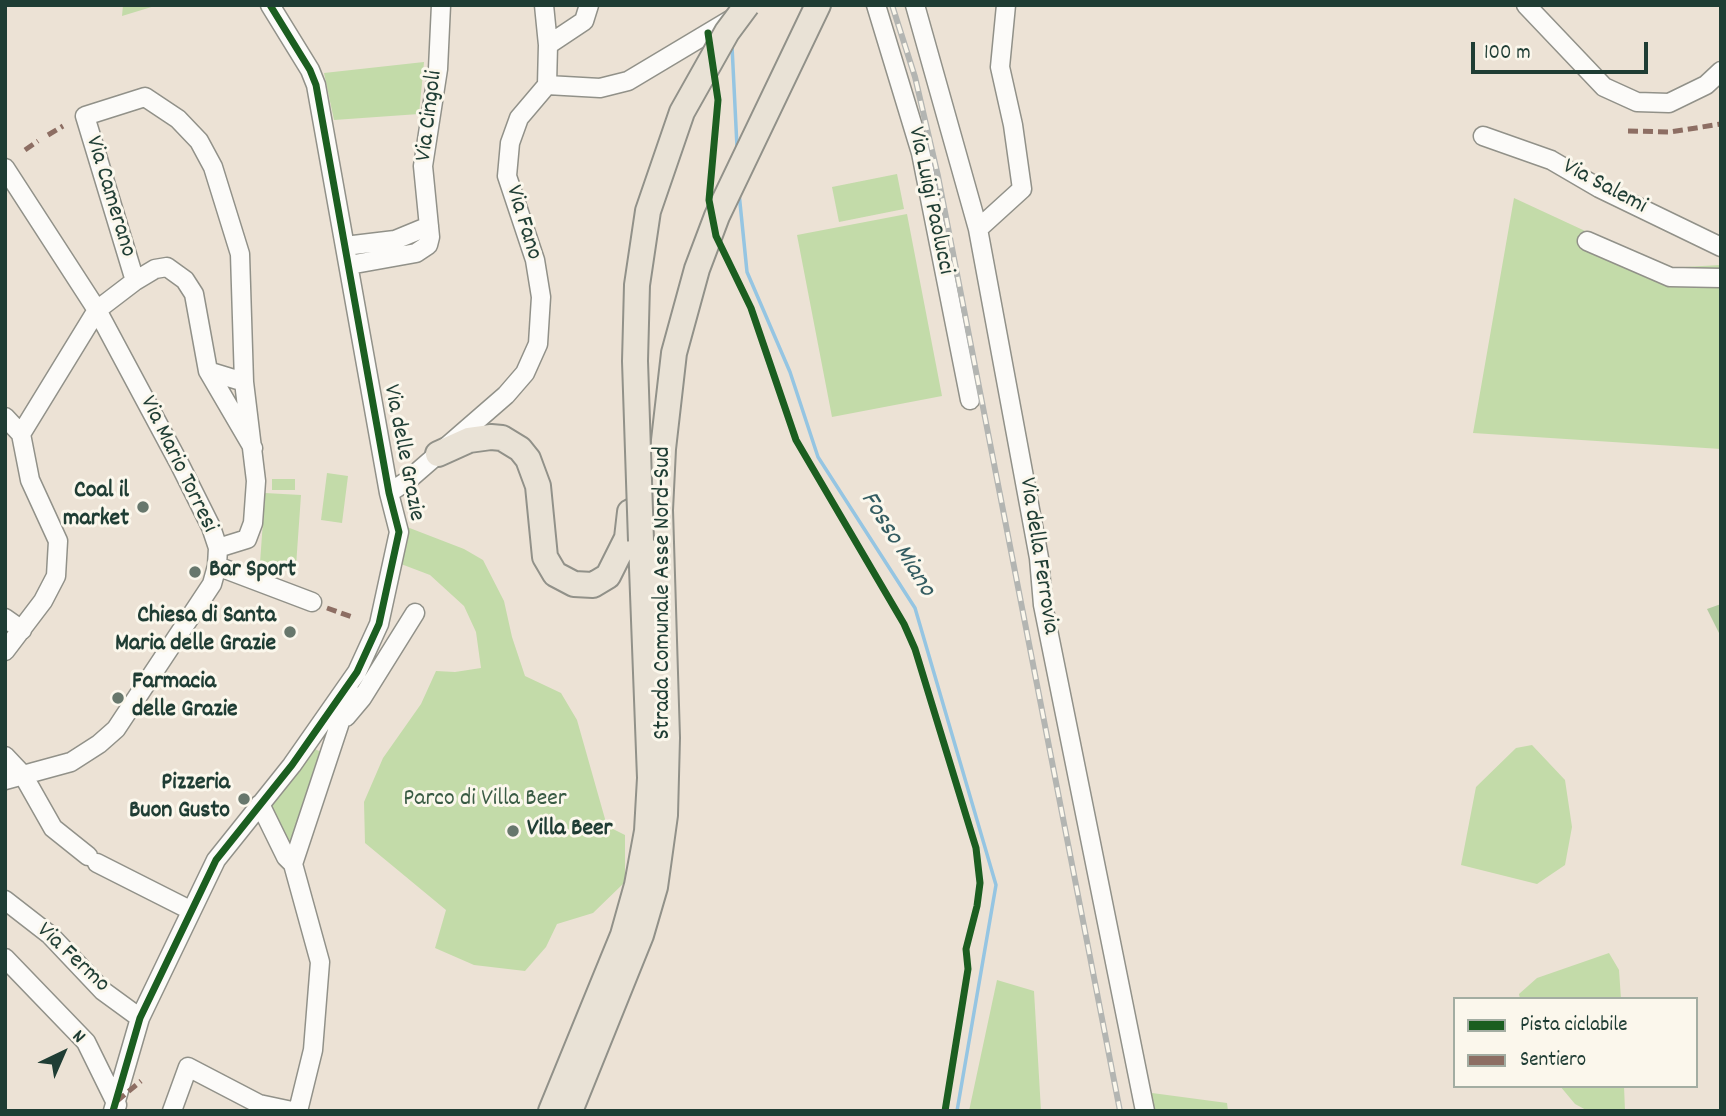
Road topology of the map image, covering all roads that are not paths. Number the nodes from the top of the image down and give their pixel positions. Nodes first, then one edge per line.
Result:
1 (270, 5) edge
2 (441, 5) edge
3 (544, 5) edge
4 (589, 5) edge
5 (818, 5) edge
6 (876, 5) edge
7 (915, 5) edge
8 (1006, 5) edge
9 (1527, 5) edge
10 (750, 6) edge
11 (548, 45) junction
12 (1721, 71) edge
13 (547, 85) junction
14 (1483, 136) dead end
15 (5, 168) edge
16 (978, 229) junction
17 (1587, 241) dead end
18 (345, 246) junction
19 (1721, 247) edge
20 (397, 248) junction
21 (349, 265) junction
22 (1721, 278) edge
23 (135, 281) junction
24 (97, 310) junction
25 (208, 371) junction
26 (244, 382) junction
27 (970, 400) dead end
28 (5, 417) edge
29 (21, 433) junction
30 (253, 448) junction
31 (449, 449) junction
32 (388, 494) junction
33 (632, 546) junction
34 (217, 557) junction
35 (312, 602) dead end
36 (415, 613) dead end
37 (5, 618) edge
38 (22, 629) junction
39 (5, 651) edge
40 (357, 672) junction
41 (356, 694) junction
42 (314, 736) junction
43 (334, 744) junction
44 (5, 756) edge
45 (14, 777) edge
46 (260, 804) junction
47 (293, 864) junction
48 (646, 886) junction
49 (5, 900) edge
50 (190, 910) junction
51 (5, 958) edge
52 (140, 1018) junction
53 (117, 1108) edge
54 (172, 1111) edge
55 (292, 1111) edge
56 (298, 1111) edge
57 (551, 1111) edge
58 (570, 1111) edge
59 (1144, 1111) edge

1 - 18 street, Via delle Grazie
2 - 20 street, Via Cingoli
3 - 11 street
4 - 11 street
5 - 48 highway, Strada Comunale Asse Nord-Sud
6 - 27 street, Via Luigi Paolucci
7 - 16 street, Via della Ferrovia
8 - 16 street
9 - 12 street
10 - 13 street, bridge
10 - 33 highway, Strada Comunale Asse Nord-Sud, bridge
11 - 13 street
13 - 31 street, Via Fano
14 - 19 street, Via Salemi
15 - 24 street, Via Mario Torresi
16 - 59 street, Via della Ferrovia
17 - 22 street
18 - 20 street, Via Cingoli
18 - 21 street, Via delle Grazie
20 - 21 street, Via Cingoli
21 - 32 street, Via delle Grazie
23 - 24 street, Via Camerano
23 - 25 street, Via Camerano
23 - 26 street, Via Camerano
24 - 29 street
24 - 34 street, Via Mario Torresi
25 - 26 street
25 - 30 street, Via Camerano
26 - 30 street, Via Camerano
28 - 29 street
29 - 38 street
30 - 34 street, Via Camerano
31 - 32 street
31 - 33 highway
32 - 40 street, Via delle Grazie
33 - 48 highway, Strada Comunale Asse Nord-Sud
34 - 35 street
34 - 45 street, Via Mario Torresi
36 - 41 street
37 - 38 street
38 - 39 street
40 - 41 street
40 - 42 street, Via delle Grazie
41 - 43 street
42 - 43 street
42 - 46 street, Via delle Grazie
43 - 47 street
44 - 45 street
45 - 50 street
46 - 47 street
46 - 50 street, Via delle Grazie
47 - 56 street
48 - 57 highway, Strada Comunale Asse Nord-Sud
48 - 58 highway, Strada Comunale Asse Nord-Sud
49 - 52 street, Via Fermo
50 - 52 street, Via delle Grazie
51 - 53 street
52 - 53 street, Via delle Grazie
54 - 55 street

